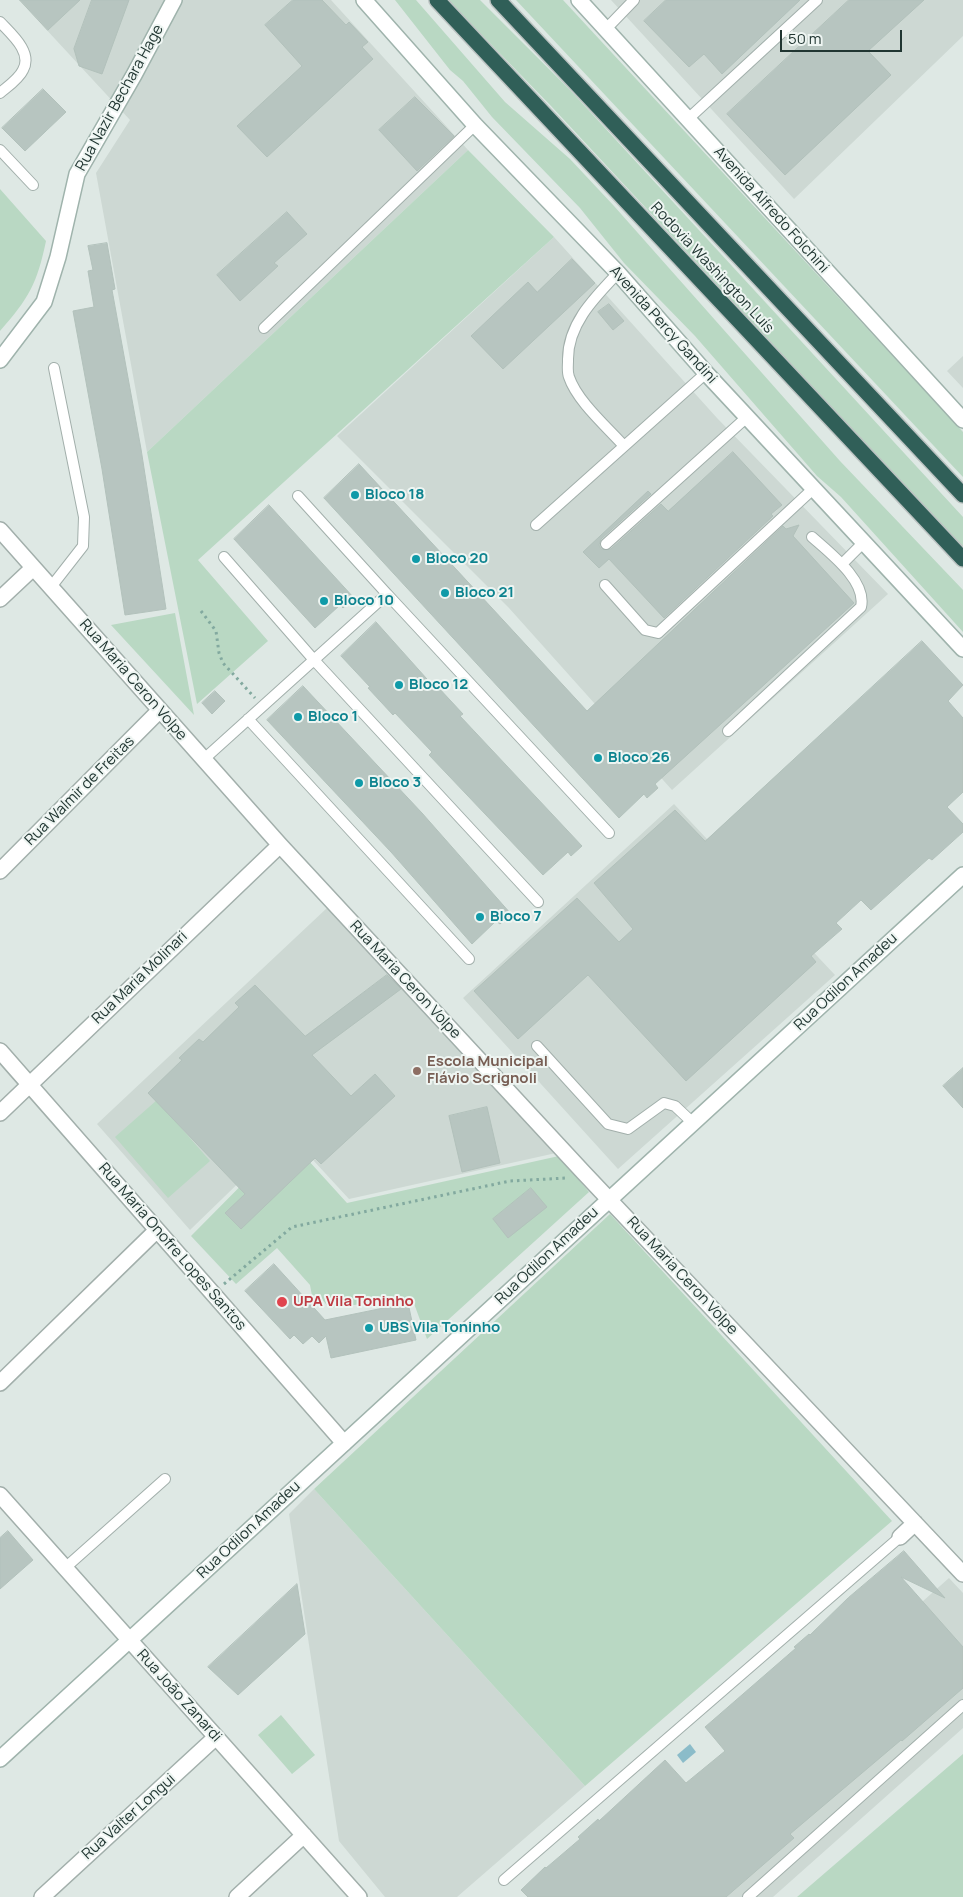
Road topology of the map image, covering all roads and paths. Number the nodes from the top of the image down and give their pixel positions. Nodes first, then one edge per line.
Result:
1 (174, 0) edge
2 (364, 0) edge
3 (437, 0) edge
4 (498, 0) edge
5 (579, 0) edge
6 (634, 0) edge
7 (818, 0) edge
8 (0, 22) edge
9 (606, 29) junction
10 (0, 93) edge
11 (688, 119) junction
12 (475, 125) junction
13 (0, 150) edge
14 (32, 185) dead end
15 (618, 273) junction
16 (264, 328) dead end
17 (0, 360) edge
18 (54, 368) dead end
19 (706, 373) junction
20 (747, 417) junction
21 (963, 420) edge
22 (624, 446) junction
23 (813, 489) junction
24 (963, 495) edge
25 (298, 496) dead end
26 (536, 525) dead end
27 (0, 530) edge
28 (812, 537) dead end
29 (864, 542) junction
30 (606, 544) dead end
31 (224, 557) dead end
32 (963, 560) edge
33 (842, 564) junction
34 (33, 568) junction
35 (605, 585) dead end
36 (51, 587) junction
37 (387, 594) junction
38 (0, 599) edge
39 (201, 611) dead end
40 (963, 649) edge
41 (314, 660) junction
42 (263, 706) junction
43 (159, 711) junction
44 (248, 719) junction
45 (728, 731) dead end
46 (203, 760) junction
47 (609, 833) dead end
48 (280, 845) junction
49 (0, 871) edge
50 (963, 875) edge
51 (538, 902) dead end
52 (468, 959) dead end
53 (537, 1046) dead end
54 (0, 1051) edge
55 (29, 1084) junction
56 (0, 1113) edge
57 (693, 1123) junction
58 (584, 1173) junction
59 (610, 1199) junction
60 (157, 1230) junction
61 (213, 1293) junction
62 (0, 1383) edge
63 (344, 1443) junction
64 (165, 1479) dead end
65 (0, 1495) edge
66 (915, 1523) junction
67 (900, 1537) joint
68 (66, 1568) junction
69 (963, 1574) edge
70 (130, 1640) junction
71 (963, 1705) edge
72 (216, 1737) junction
73 (0, 1759) edge
74 (304, 1835) junction
75 (504, 1880) dead end
76 (42, 1897) edge
77 (237, 1897) edge
78 (359, 1897) edge
79 (748, 1897) edge

1 - 17 street, Rua Nazir Bechara Hage
2 - 12 street, Avenida Percy Gandini
3 - 32 highway, Rodovia Washington Luís
4 - 24 highway, Rodovia Washington Luís
5 - 9 street, Avenida Alfredo Folchini
6 - 9 lane
7 - 11 lane
8 - 10 lane
9 - 11 street, Avenida Alfredo Folchini
11 - 21 street, Avenida Alfredo Folchini
12 - 15 street, Avenida Percy Gandini
12 - 16 lane
13 - 14 lane
15 - 19 street, Avenida Percy Gandini
15 - 22 lane
18 - 36 lane
19 - 20 street, Avenida Percy Gandini
19 - 22 lane
20 - 23 street, Avenida Percy Gandini
20 - 30 lane
22 - 26 lane
23 - 29 street, Avenida Percy Gandini
23 - 35 lane
25 - 37 lane
27 - 34 street, Rua Maria Ceron Volpe
28 - 33 lane
29 - 33 lane
29 - 40 street, Avenida Percy Gandini
31 - 41 lane
33 - 45 lane
34 - 36 street, Rua Maria Ceron Volpe
34 - 38 street
36 - 43 street, Rua Maria Ceron Volpe
37 - 41 lane
37 - 47 lane
39 - 42 path
41 - 42 lane
41 - 51 lane
42 - 44 lane
43 - 46 street, Rua Maria Ceron Volpe
43 - 49 street, Rua Walmir de Freitas
44 - 46 lane
44 - 52 lane
46 - 48 street, Rua Maria Ceron Volpe
48 - 55 street, Rua Maria Molinari
48 - 58 street, Rua Maria Ceron Volpe
50 - 57 street, Rua Odilon Amadeu
53 - 57 lane
54 - 55 street, Rua Maria Onofre Lopes Santos
55 - 56 street, Rua Maria Molinari
55 - 60 street, Rua Maria Onofre Lopes Santos
57 - 59 street, Rua Odilon Amadeu
58 - 59 street, Rua Maria Ceron Volpe
58 - 61 path
59 - 63 street, Rua Odilon Amadeu
59 - 66 street, Rua Maria Ceron Volpe
60 - 61 street, Rua Maria Onofre Lopes Santos
60 - 62 street
61 - 63 street, Rua Maria Onofre Lopes Santos
63 - 70 street, Rua Odilon Amadeu
64 - 68 lane
65 - 68 street, Rua João Zanardi
66 - 67 street
66 - 69 street, Rua Maria Ceron Volpe
67 - 75 lane
68 - 70 street, Rua João Zanardi
70 - 72 street, Rua João Zanardi
70 - 73 street, Rua Odilon Amadeu
71 - 79 lane
72 - 74 street, Rua João Zanardi
72 - 76 street, Rua Valter Longui
74 - 77 street
74 - 78 street, Rua João Zanardi

